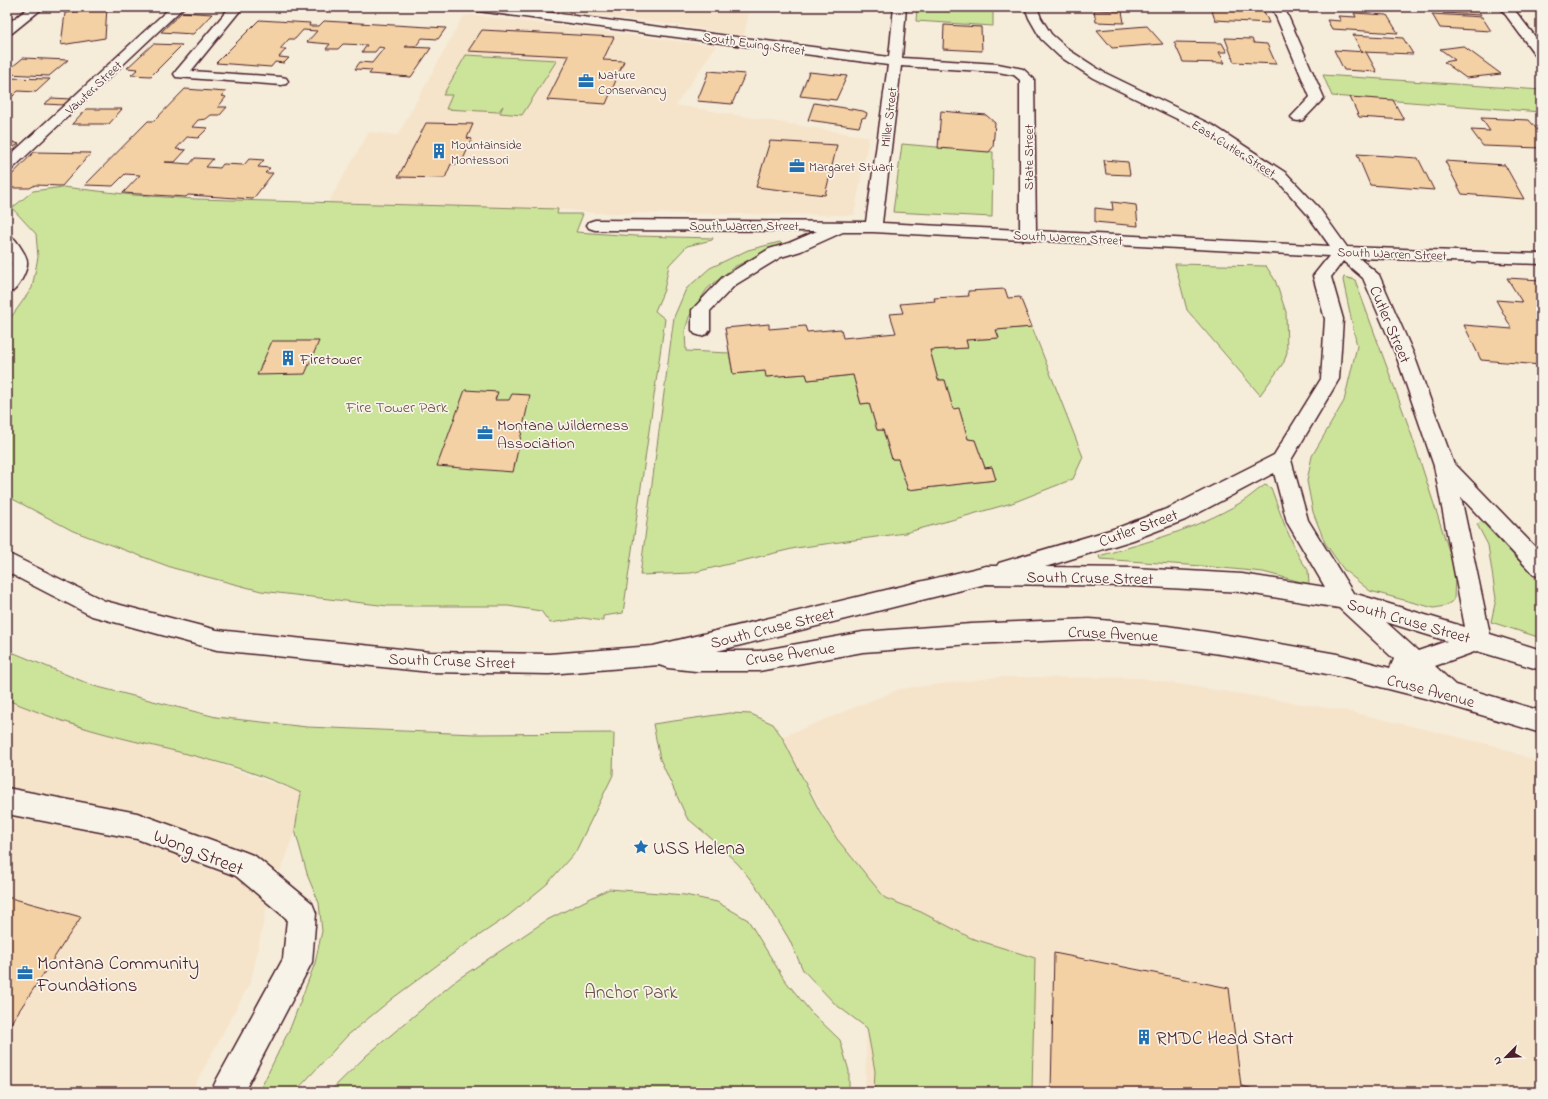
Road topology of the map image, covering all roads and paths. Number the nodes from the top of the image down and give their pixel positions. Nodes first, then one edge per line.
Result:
1 (38, 7) edge
2 (178, 7) edge
3 (237, 7) edge
4 (478, 7) edge
5 (900, 7) edge
6 (1031, 7) edge
7 (1278, 7) edge
8 (1506, 7) edge
9 (7, 19) edge
10 (21, 20) junction
11 (7, 30) edge
12 (1541, 53) edge
13 (895, 62) junction
14 (1027, 79) joint
15 (281, 81) dead end
16 (1298, 117) dead end
17 (7, 166) edge
18 (595, 224) dead end
19 (845, 226) junction
20 (874, 227) junction
21 (1028, 235) junction
22 (7, 240) edge
23 (1342, 252) junction
24 (1541, 259) edge
25 (7, 287) edge
26 (701, 330) dead end
27 (1281, 460) junction
28 (1444, 466) junction
29 (7, 562) edge
30 (1541, 568) edge
31 (986, 575) junction
32 (1345, 600) junction
33 (1479, 640) junction
34 (653, 656) junction
35 (1541, 660) edge
36 (1413, 662) junction
37 (1381, 676) junction
38 (1449, 694) junction
39 (1541, 722) edge
40 (7, 801) edge
41 (227, 1092) edge

1 - 10 street
2 - 17 street, Vawter Street
3 - 15 street
4 - 13 street, South Ewing Street
5 - 13 street, Miller Street
6 - 23 street, East Cutler Street
7 - 16 street
8 - 12 street
9 - 10 street
10 - 11 street
13 - 14 street, South Ewing Street
13 - 20 street, Miller Street
14 - 21 street, State Street
18 - 19 street, South Warren Street
19 - 20 street, South Warren Street
19 - 26 street
20 - 21 street, South Warren Street
21 - 23 street, South Warren Street
22 - 25 street
23 - 24 street, South Warren Street
23 - 27 street
23 - 28 street, Cutler Street
27 - 31 street, Cutler Street
27 - 32 street
28 - 30 street, Cutler Street
28 - 33 street, Cutler Street
29 - 34 street, South Cruse Street
31 - 32 street, South Cruse Street
31 - 34 street, South Cruse Street
32 - 33 street, South Cruse Street
32 - 36 street
33 - 35 street, South Cruse Street
33 - 36 street
34 - 37 street, Cruse Avenue
36 - 37 street
36 - 38 street
37 - 38 street, Cruse Avenue
38 - 39 street, Cruse Avenue
40 - 41 street, Wong Street

